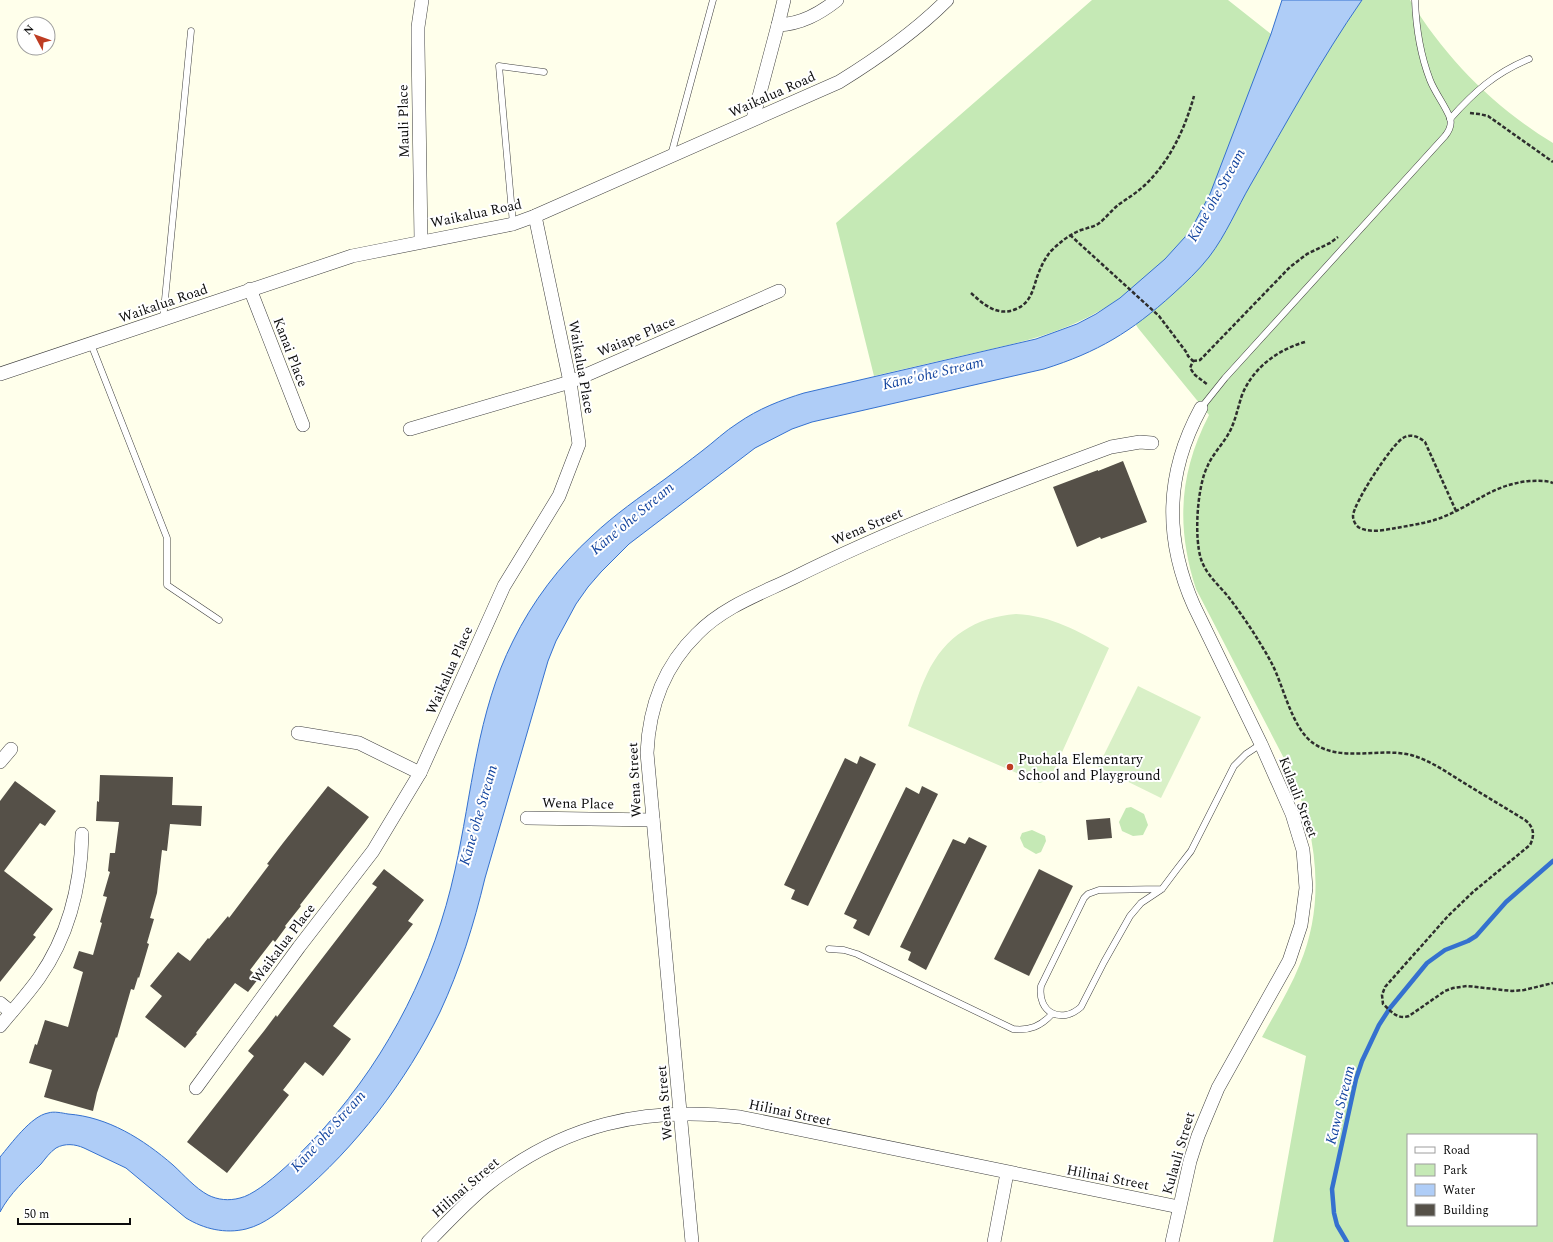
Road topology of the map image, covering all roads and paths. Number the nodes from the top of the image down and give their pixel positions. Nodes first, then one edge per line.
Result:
1 (422, 0) edge
2 (713, 0) edge
3 (784, 0) edge
4 (837, 0) edge
5 (947, 0) edge
6 (1415, 0) edge
7 (778, 25) junction
8 (191, 30) dead end
9 (1529, 59) dead end
10 (544, 72) dead end
11 (1194, 96) dead end
12 (753, 119) junction
13 (1450, 119) junction
14 (671, 155) junction
15 (535, 216) junction
16 (513, 224) junction
17 (1070, 236) junction
18 (421, 241) junction
19 (1290, 267) dead end
20 (250, 289) junction
21 (779, 291) dead end
22 (971, 293) dead end
23 (163, 320) junction
24 (1304, 342) dead end
25 (91, 344) junction
26 (1193, 361) junction
27 (0, 374) edge
28 (570, 382) junction
29 (1214, 390) junction
30 (1201, 408) joint
31 (303, 426) dead end
32 (410, 429) dead end
33 (1152, 443) dead end
34 (1553, 483) edge
35 (1456, 512) junction
36 (219, 620) dead end
37 (298, 733) dead end
38 (1262, 744) junction
39 (11, 749) dead end
40 (0, 762) edge
41 (420, 773) junction
42 (528, 818) dead end
43 (652, 820) junction
44 (82, 834) dead end
45 (1162, 888) junction
46 (828, 949) dead end
47 (1553, 983) edge
48 (0, 1003) edge
49 (12, 1012) junction
50 (1052, 1014) junction
51 (0, 1026) edge
52 (196, 1088) dead end
53 (681, 1113) junction
54 (1007, 1173) junction
55 (1179, 1207) junction
56 (428, 1242) edge
57 (692, 1242) edge
58 (994, 1242) edge
59 (1172, 1242) edge

1 - 18 street, Mauli Place
2 - 14 lane
3 - 7 street
4 - 7 street
5 - 12 street, Waikalua Road
6 - 13 lane
7 - 12 street
8 - 23 lane
9 - 13 lane
10 - 16 lane
11 - 17 path
12 - 14 street, Waikalua Road
13 - 29 lane
14 - 15 street, Waikalua Road
15 - 16 street, Waikalua Road
15 - 28 street, Waikalua Place
16 - 18 street, Waikalua Road
17 - 22 path
17 - 26 path
18 - 20 street, Waikalua Road
19 - 26 path
20 - 23 street, Waikalua Road
20 - 31 street, Kanai Place
21 - 28 street, Waiape Place
23 - 25 street, Waikalua Road
24 - 47 path
25 - 27 street, Waikalua Road
25 - 36 lane
26 - 29 path
28 - 32 street, Waiape Place
28 - 41 street, Waikalua Place
29 - 30 lane
30 - 38 street, Kulauli Street
33 - 43 street, Wena Street
34 - 35 path
35 - 35 path
37 - 41 street
38 - 45 lane
38 - 55 street, Kulauli Street
39 - 40 street
41 - 52 street, Waikalua Place
42 - 43 street, Wena Place
43 - 53 street, Wena Street
44 - 49 street
45 - 50 lane
45 - 50 lane
46 - 50 lane
48 - 49 street
49 - 51 street
53 - 54 street, Hilinai Street
53 - 56 street, Hilinai Street
53 - 57 street, Wena Street
54 - 55 street, Hilinai Street
54 - 58 street
55 - 59 street, Kulauli Street

